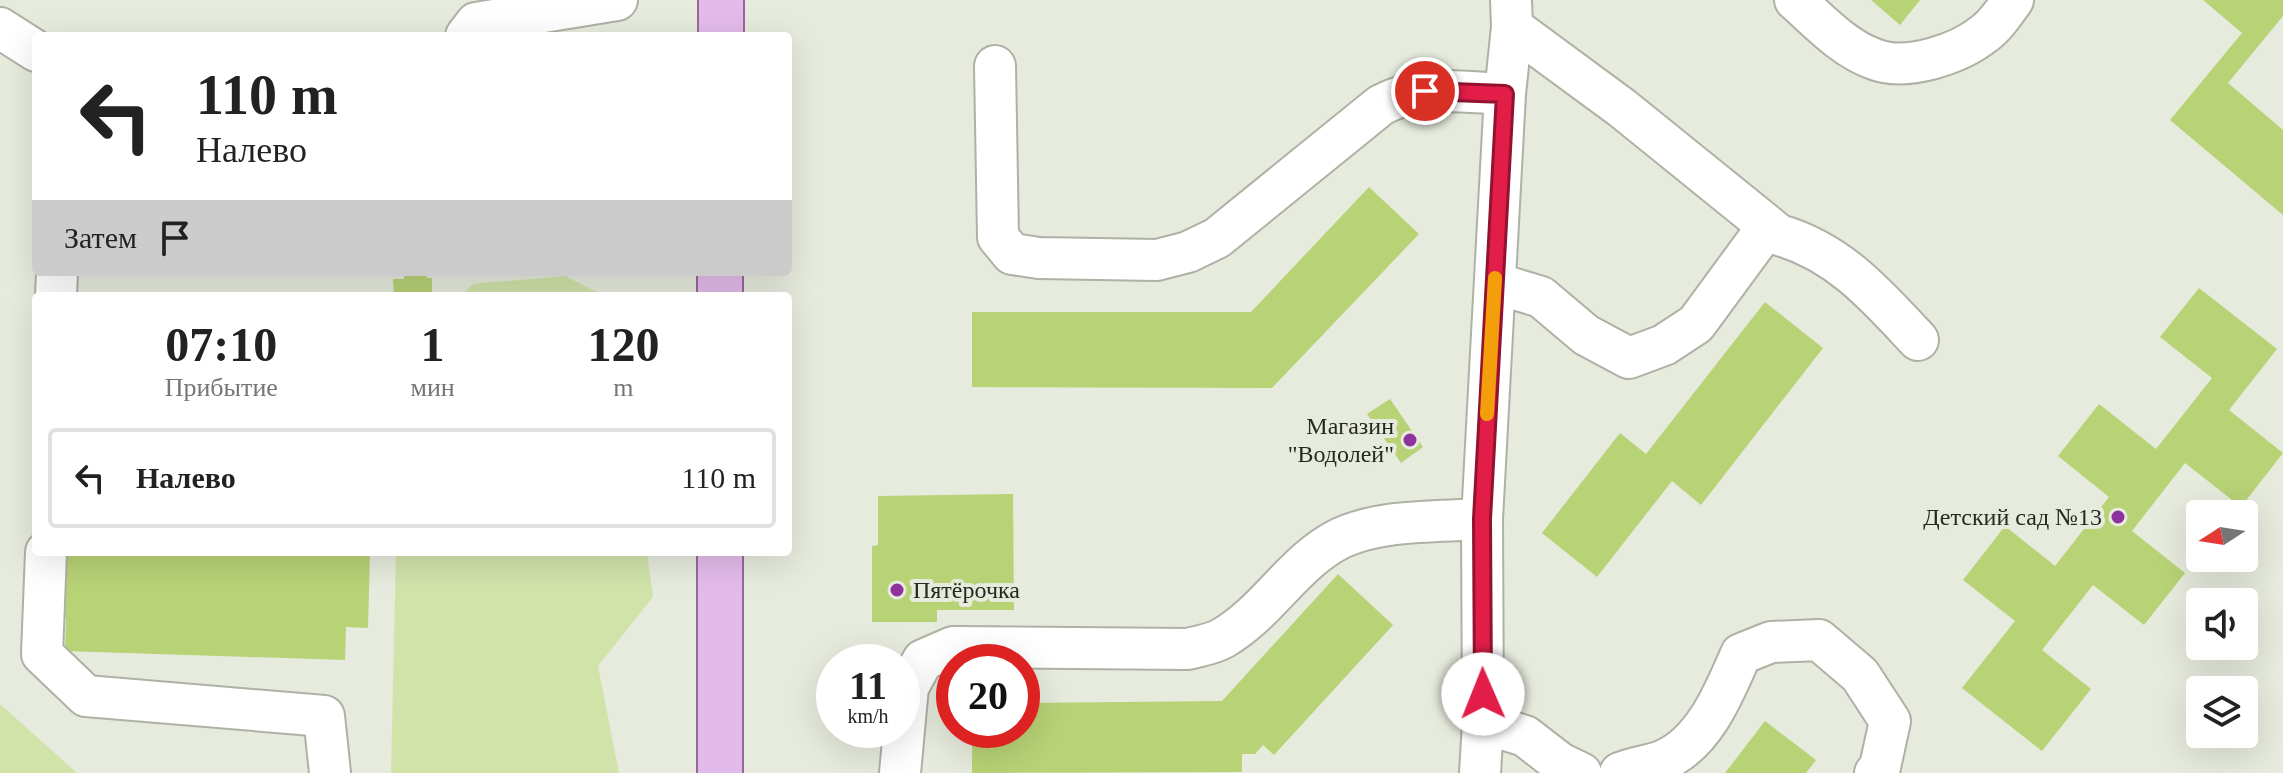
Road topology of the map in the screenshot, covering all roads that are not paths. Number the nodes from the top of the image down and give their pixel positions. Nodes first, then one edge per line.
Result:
1 (617, 0) edge
2 (721, 0) edge
3 (1795, 0) edge
4 (2013, 0) edge
5 (1512, 14) edge
6 (0, 28) edge
7 (469, 32) edge
8 (721, 32) edge
9 (32, 48) edge
10 (995, 66) dead end
11 (1505, 94) junction
12 (1768, 226) junction
13 (1495, 283) junction
14 (1918, 340) dead end
15 (1482, 519) junction
16 (46, 556) edge
17 (720, 556) edge
18 (1483, 723) junction
19 (330, 773) edge
20 (720, 773) edge
21 (900, 773) edge
22 (1480, 773) edge
23 (1581, 773) edge
24 (1620, 773) edge
25 (1875, 773) edge

1 - 7 lane
2 - 8 main road
3 - 4 lane
5 - 11 lane
5 - 12 lane
6 - 9 lane
10 - 11 lane
11 - 13 lane
12 - 13 lane
12 - 14 lane
13 - 15 lane
15 - 18 lane
15 - 21 lane
16 - 19 lane
17 - 20 main road
18 - 22 lane
18 - 23 lane
24 - 25 lane

